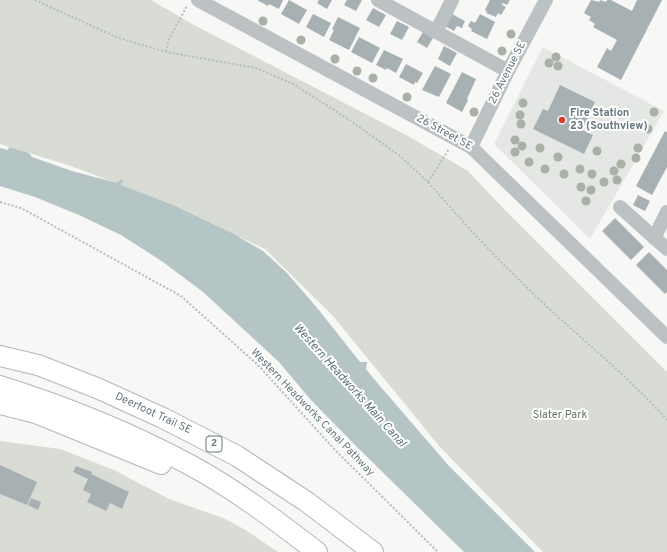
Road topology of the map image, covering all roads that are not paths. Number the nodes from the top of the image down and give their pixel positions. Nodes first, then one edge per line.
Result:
1 (378, 0) edge
2 (452, 0) edge
3 (546, 0) edge
4 (192, 3) edge
5 (436, 32) junction
6 (508, 71) junction
7 (471, 147) junction
8 (620, 207) dead end
9 (667, 212) edge
10 (654, 238) junction
11 (667, 249) edge
12 (665, 331) edge
13 (0, 352) edge
14 (0, 356) edge
15 (38, 365) junction
16 (0, 386) edge
17 (0, 404) edge
18 (264, 514) junction
19 (317, 552) edge
20 (372, 552) edge

1 - 5 street
2 - 5 street
3 - 6 street, 26 Avenue SE
4 - 7 street, 26 Street SE
5 - 6 street
6 - 7 street, 26 Avenue SE
7 - 12 street, 26 Street SE
8 - 10 street
9 - 10 street
10 - 11 street
13 - 15 highway
14 - 15 highway, Deerfoot Trail SE / 2
15 - 20 highway, Deerfoot Trail SE / 2
16 - 18 highway
17 - 18 highway
18 - 19 highway

